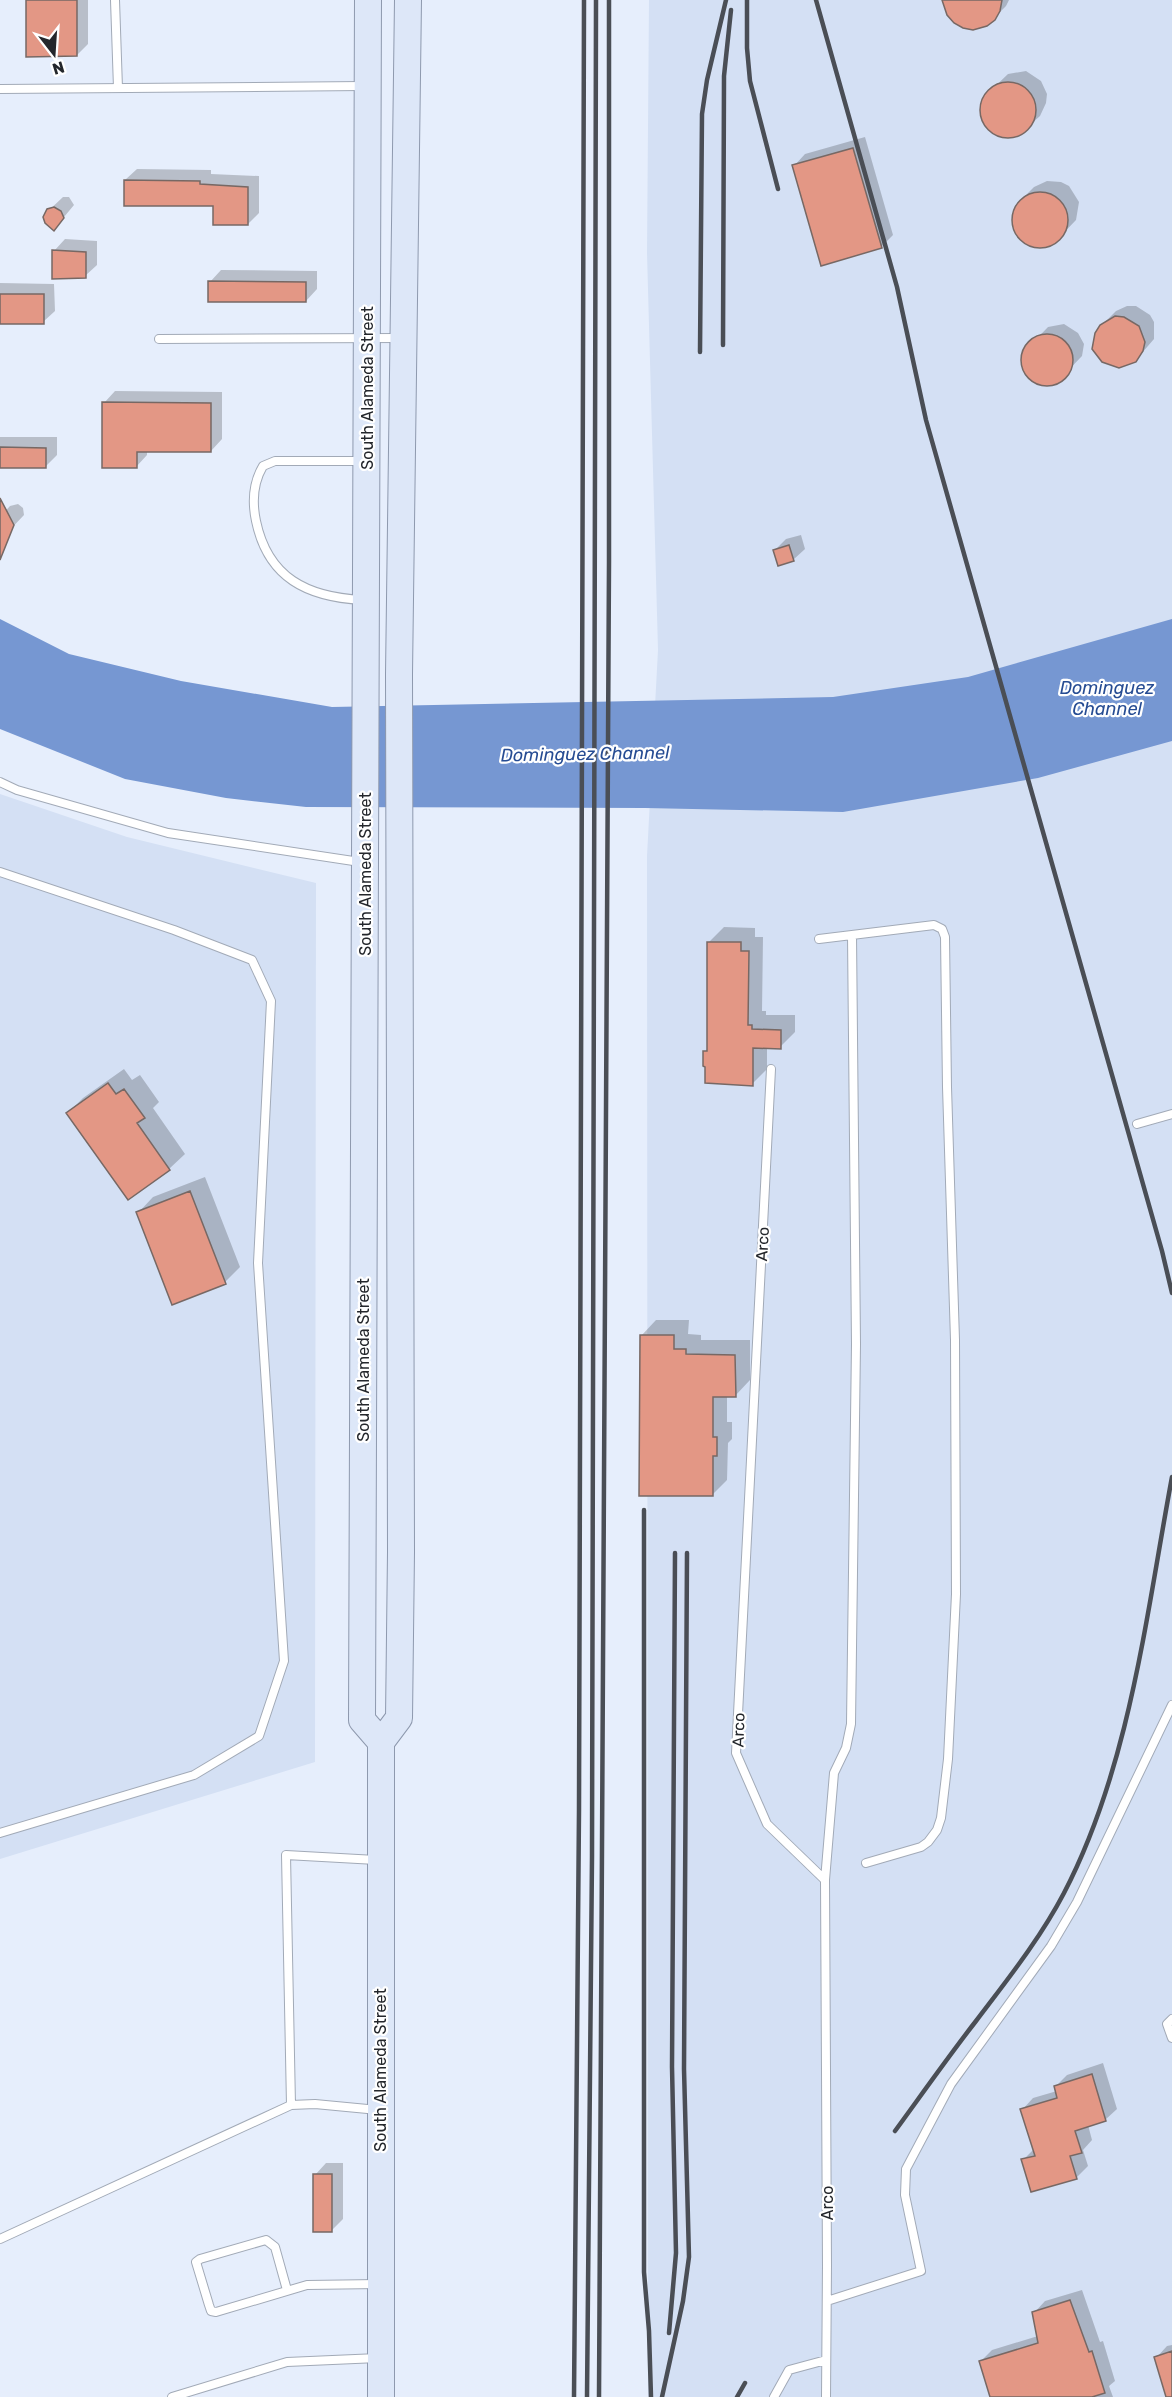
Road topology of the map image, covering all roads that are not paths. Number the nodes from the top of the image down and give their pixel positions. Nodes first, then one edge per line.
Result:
1 (115, 0) edge
2 (368, 0) edge
3 (408, 0) edge
4 (368, 86) junction
5 (118, 87) junction
6 (0, 89) edge
7 (404, 338) junction
8 (159, 339) dead end
9 (367, 339) junction
10 (367, 460) junction
11 (366, 600) junction
12 (0, 782) edge
13 (365, 856) junction
14 (0, 872) edge
15 (852, 935) junction
16 (819, 939) dead end
17 (771, 1069) dead end
18 (1172, 1114) edge
19 (1137, 1124) dead end
20 (1172, 1706) edge
21 (381, 1742) junction
22 (0, 1833) edge
23 (381, 1860) junction
24 (866, 1863) dead end
25 (825, 1880) junction
26 (1172, 2019) edge
27 (1172, 2038) edge
28 (291, 2105) junction
29 (380, 2110) junction
30 (0, 2239) edge
31 (380, 2284) junction
32 (287, 2290) junction
33 (827, 2301) junction
34 (380, 2358) junction
35 (826, 2360) junction
36 (172, 2397) edge
37 (381, 2397) edge
38 (774, 2397) edge
39 (826, 2397) edge

1 - 5 lane
2 - 4 main road, South Alameda Street
3 - 7 main road, South Alameda Street
4 - 5 lane
4 - 9 main road, South Alameda Street
5 - 6 lane
7 - 9 lane
7 - 21 main road, South Alameda Street
8 - 9 lane
9 - 10 main road, South Alameda Street
10 - 11 main road, South Alameda Street
10 - 11 lane
11 - 13 main road, South Alameda Street
12 - 13 lane
13 - 21 main road, South Alameda Street
14 - 22 lane
15 - 16 lane
15 - 24 lane
15 - 25 lane
17 - 25 lane, Arco
18 - 19 lane
20 - 33 lane
21 - 23 main road, South Alameda Street
23 - 28 lane
23 - 29 main road, South Alameda Street
25 - 33 lane, Arco
26 - 27 lane
28 - 29 lane
28 - 30 lane
29 - 31 main road, South Alameda Street
31 - 32 lane
31 - 34 main road, South Alameda Street
32 - 32 lane
33 - 35 lane, Arco
34 - 36 lane
34 - 37 main road, South Alameda Street
35 - 38 lane
35 - 39 lane, Arco

